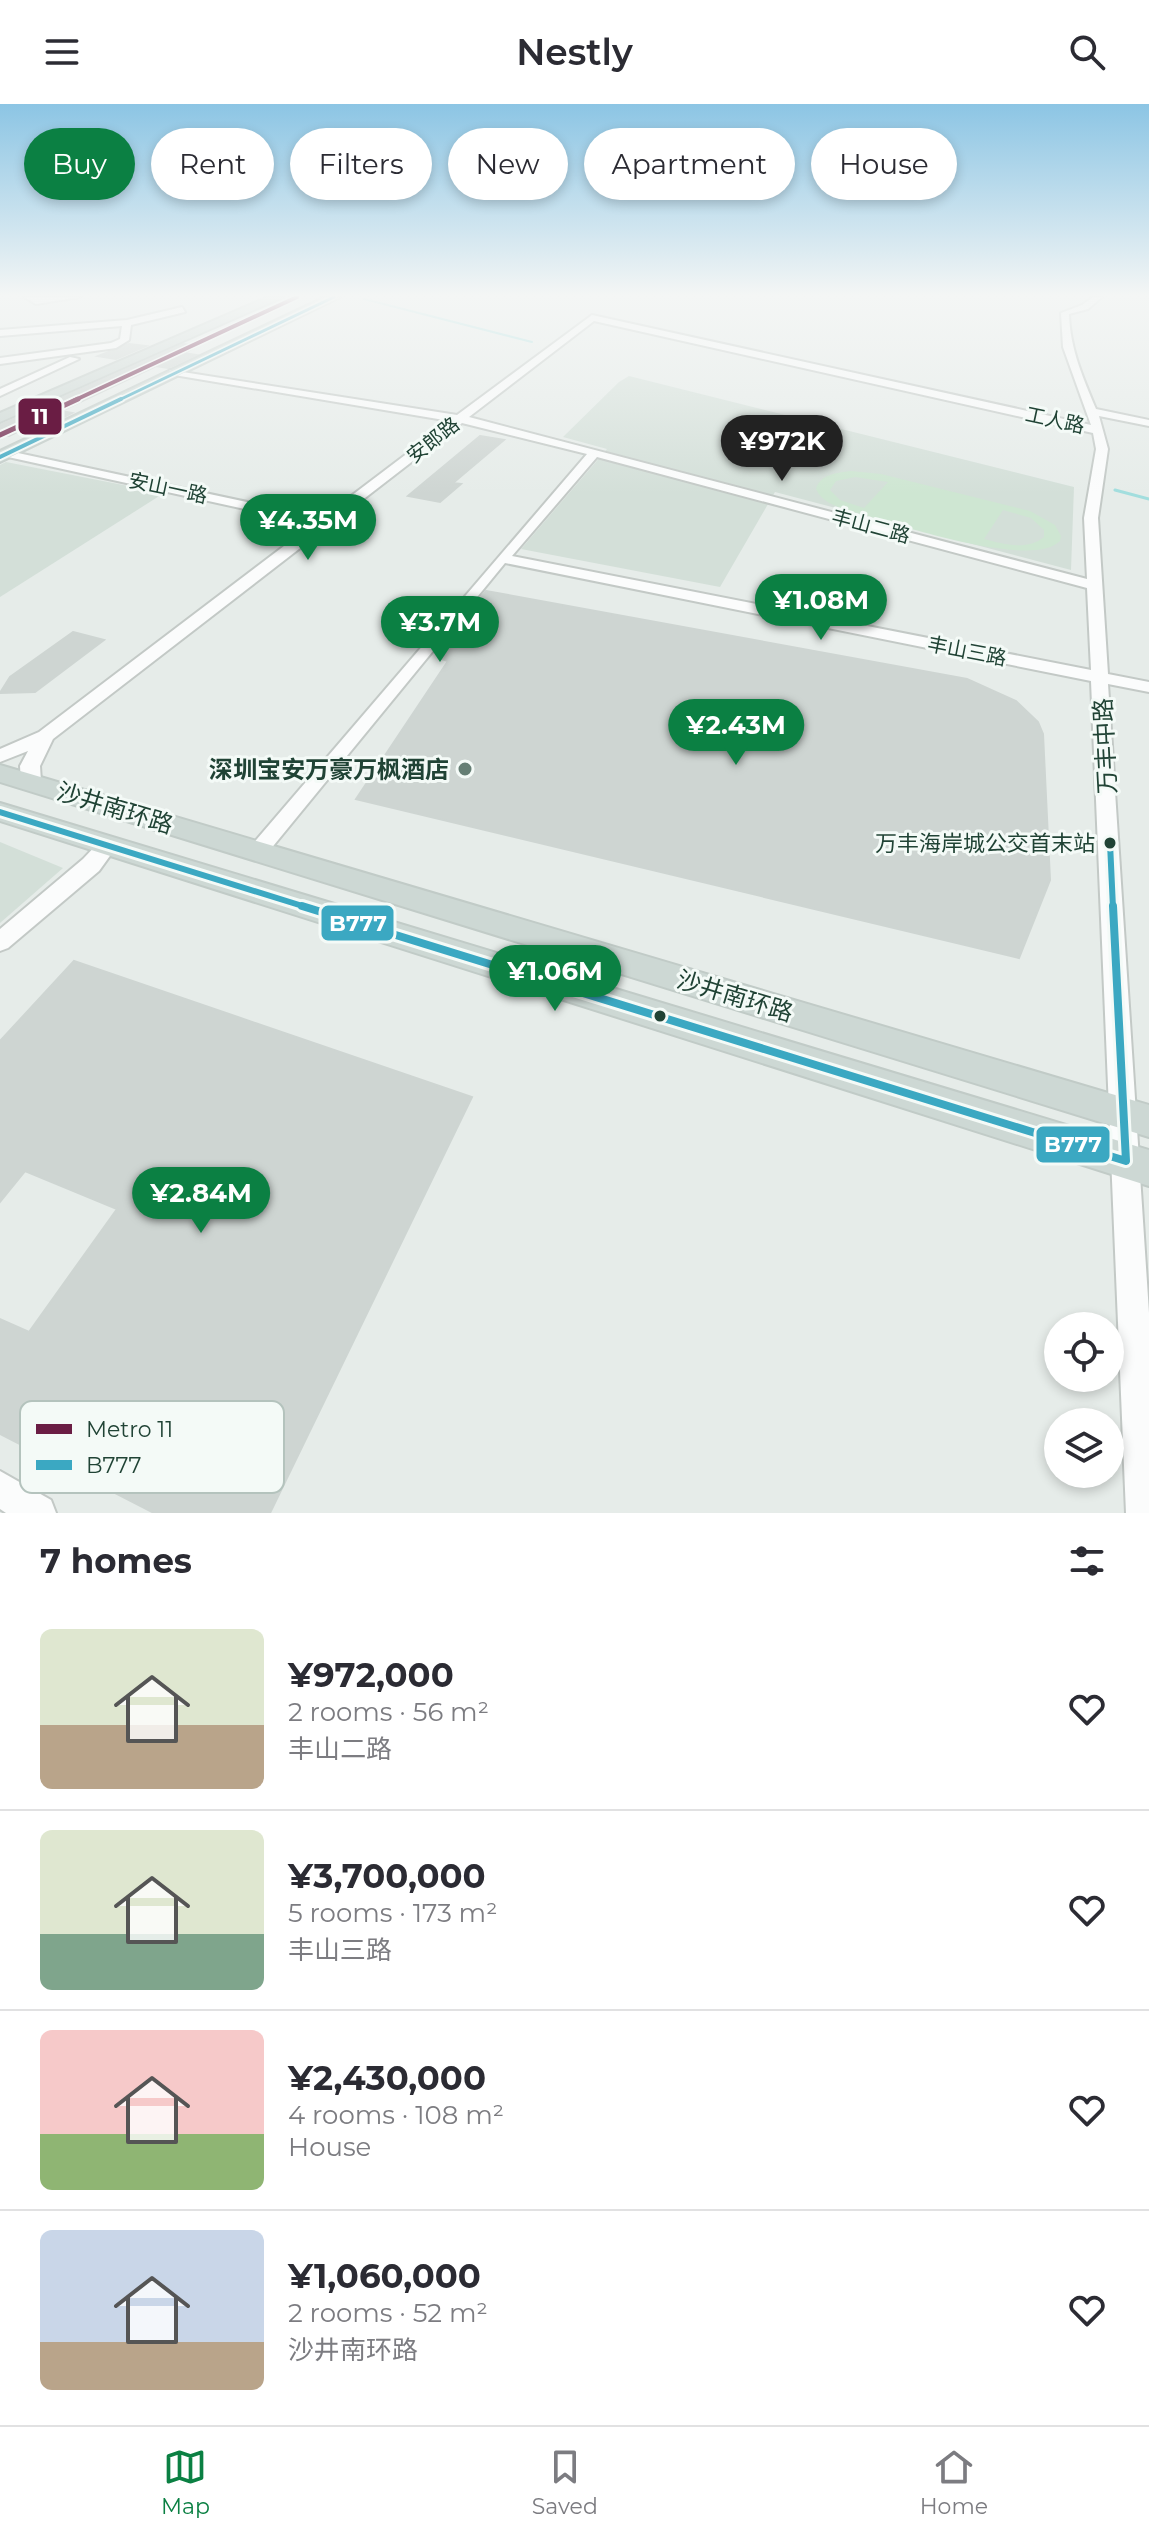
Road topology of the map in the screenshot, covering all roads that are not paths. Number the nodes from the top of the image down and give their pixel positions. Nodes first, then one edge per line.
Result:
1 (66, 363) edge
2 (103, 363) edge
3 (126, 363) edge
4 (178, 363) edge
5 (193, 363) edge
6 (534, 363) edge
7 (812, 363) edge
8 (1073, 363) edge
9 (174, 372) junction
10 (0, 393) edge
11 (0, 408) edge
12 (0, 418) edge
13 (460, 419) junction
14 (1094, 420) junction
15 (1149, 423) edge
16 (1149, 431) edge
17 (3, 452) edge
18 (594, 453) junction
19 (327, 523) junction
20 (502, 558) junction
21 (1097, 586) junction
22 (1101, 677) junction
23 (1149, 687) edge
24 (45, 736) junction
25 (0, 756) edge
26 (0, 773) edge
27 (31, 782) junction
28 (0, 812) edge
29 (107, 846) junction
30 (258, 851) junction
31 (0, 942) edge
32 (1136, 1117) edge
33 (1138, 1164) edge
34 (0, 1489) edge
35 (38, 1513) edge
36 (1144, 1513) edge

1 - 10 street
2 - 11 main road
3 - 12 main road
4 - 17 main road
5 - 9 main road
6 - 13 street, 安郎路
7 - 14 street, 工人路
8 - 14 street, 万丰中路
9 - 13 street, 丰山二路
9 - 17 main road
13 - 18 street, 丰山二路
13 - 19 street, 安郎路
14 - 15 street
14 - 16 street
14 - 21 street, 万丰中路
17 - 19 street, 安山一路
18 - 20 street
18 - 21 street, 丰山二路
19 - 24 street, 安郎路
20 - 22 street, 丰山三路
20 - 30 street
21 - 22 street, 万丰中路
22 - 23 street, 丰山三路
22 - 32 street, 万丰中路
24 - 25 street, 安郎路
24 - 27 street
26 - 27 main road, 沙井南环路
27 - 30 main road, 沙井南环路
28 - 29 main road, 沙井南环路
29 - 31 street
29 - 33 main road, 沙井南环路
30 - 32 main road, 沙井南环路
32 - 33 street, 万丰中路
33 - 36 street, 万丰中路
34 - 35 street

